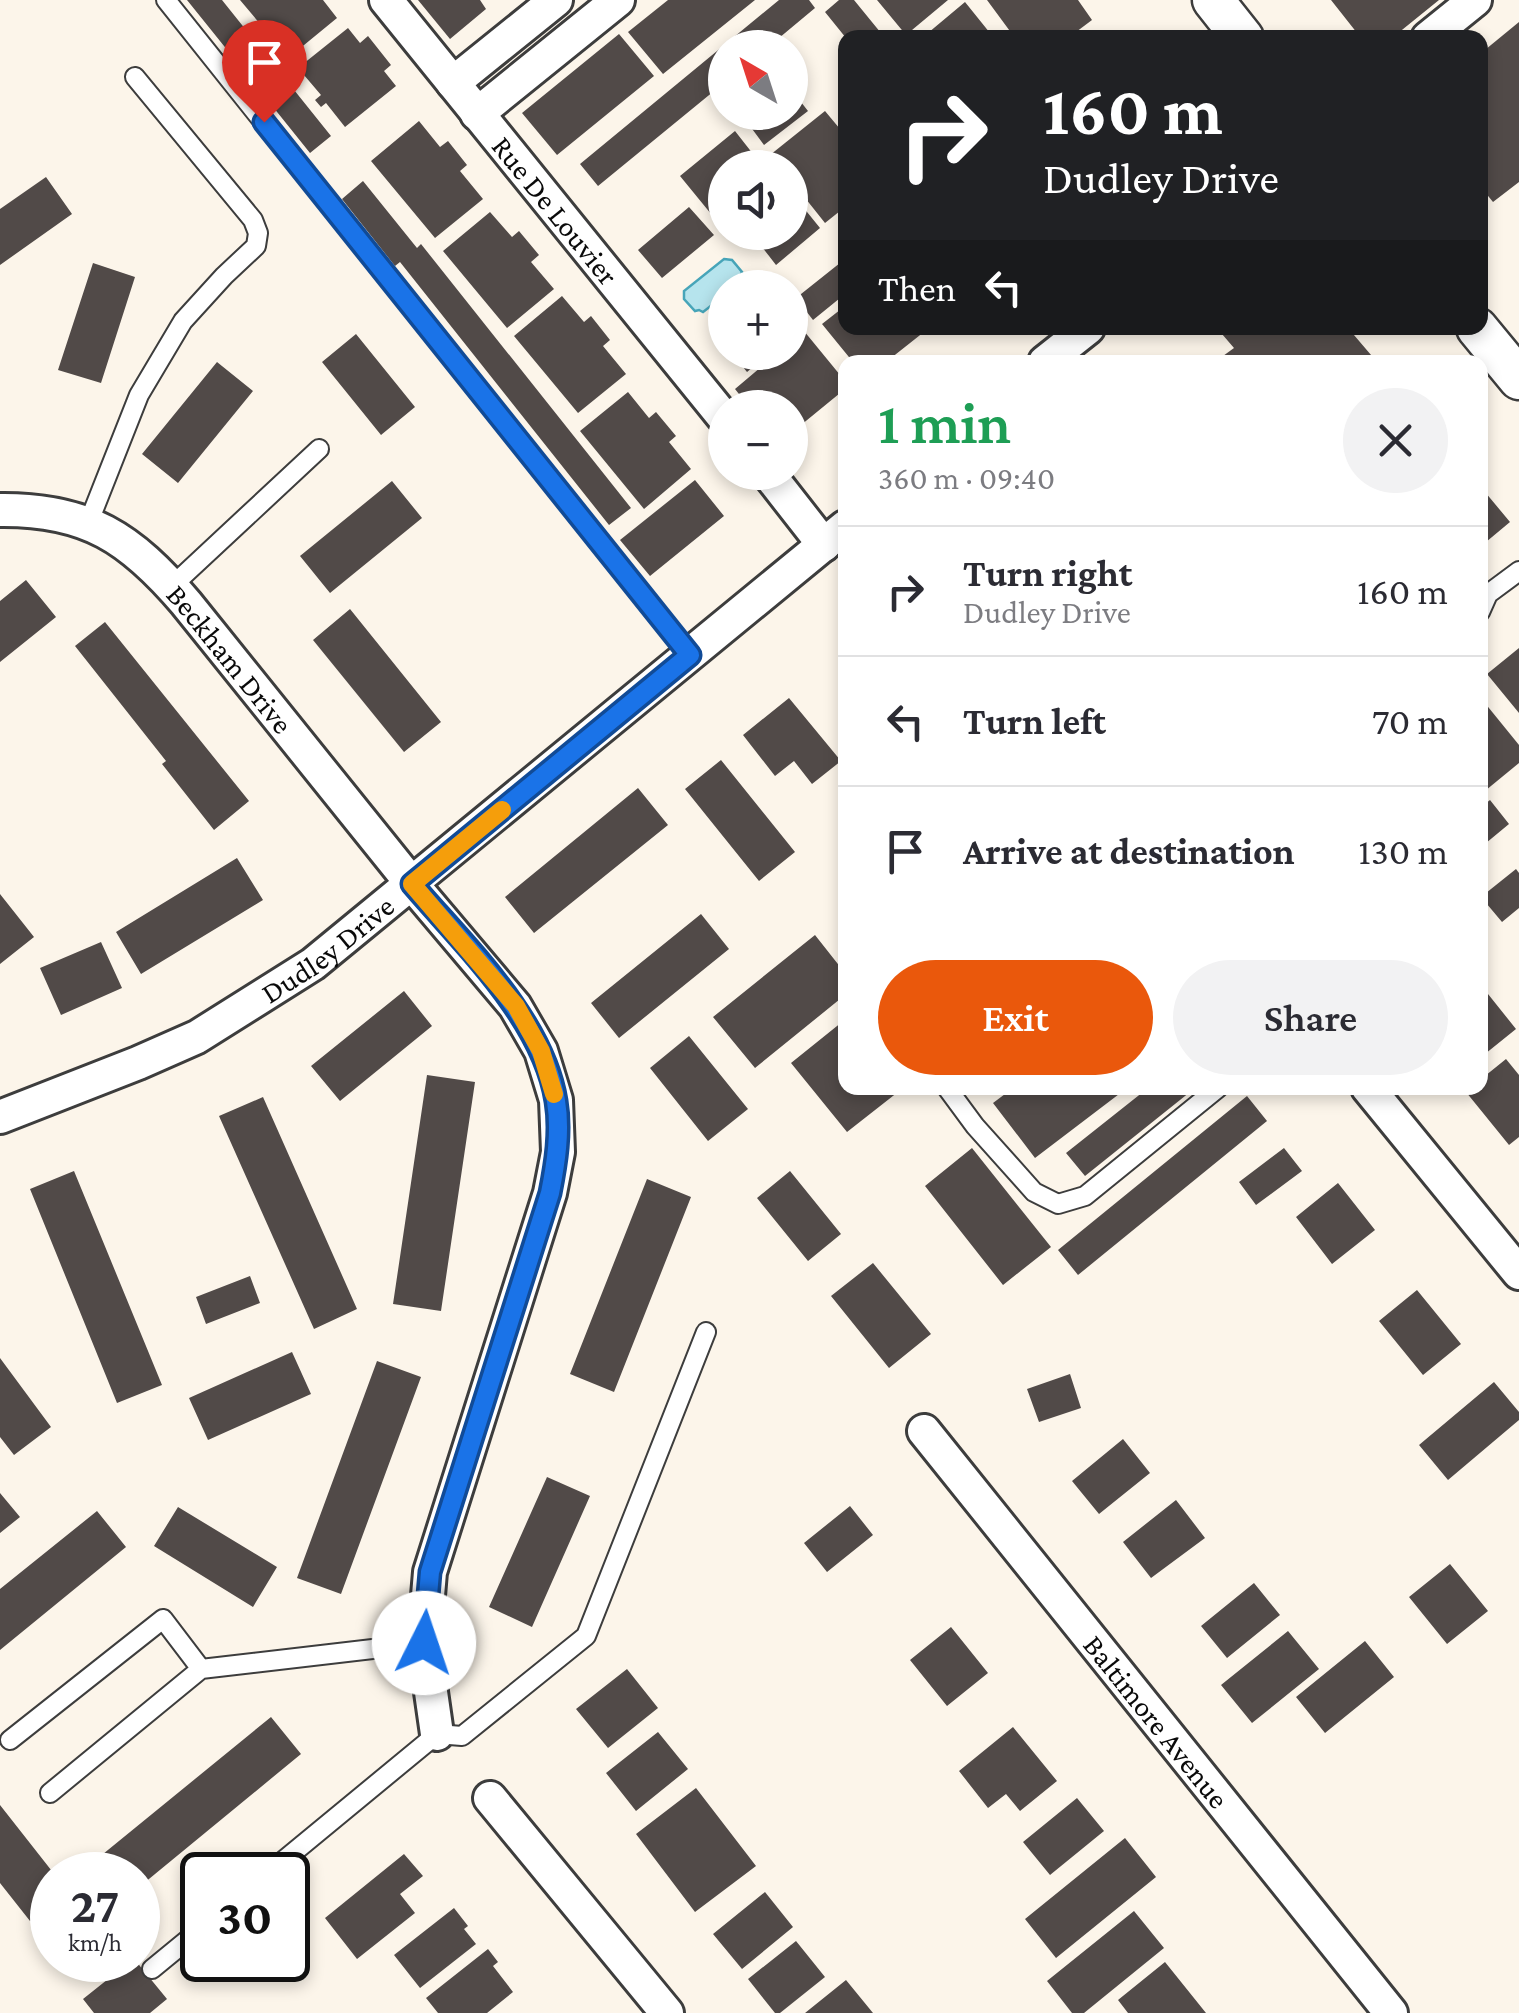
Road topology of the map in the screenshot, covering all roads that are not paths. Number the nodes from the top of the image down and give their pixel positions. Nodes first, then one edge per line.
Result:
1 (166, 0) edge
2 (386, 0) edge
3 (556, 0) edge
4 (618, 0) edge
5 (1213, 0) edge
6 (1474, 0) edge
7 (1237, 30) edge
8 (1438, 30) edge
9 (135, 76) dead end
10 (453, 83) junction
11 (478, 114) junction
12 (1079, 335) edge
13 (1483, 335) edge
14 (1054, 355) edge
15 (1519, 379) edge
16 (708, 398) edge
17 (318, 449) dead end
18 (786, 490) edge
19 (0, 510) edge
20 (88, 524) junction
21 (834, 536) edge
22 (1519, 571) edge
23 (172, 586) junction
24 (1488, 594) edge
25 (690, 655) junction
26 (412, 884) junction
27 (952, 1095) edge
28 (1209, 1095) edge
29 (1374, 1095) edge
30 (0, 1116) edge
31 (1519, 1274) edge
32 (706, 1332) dead end
33 (924, 1431) dead end
34 (424, 1643) junction
35 (201, 1669) junction
36 (437, 1734) junction
37 (10, 1740) dead end
38 (50, 1793) dead end
39 (490, 1798) dead end
40 (294, 1852) edge
41 (180, 1946) edge
42 (160, 1963) edge
43 (668, 2013) edge
44 (1391, 2013) edge

1 - 25 lane
2 - 10 street, Rue De Louvier
3 - 10 street
4 - 11 street
5 - 7 street
6 - 8 street
9 - 20 lane
10 - 11 street, Rue De Louvier
11 - 16 street, Rue De Louvier
12 - 14 street
13 - 15 street
17 - 23 lane
18 - 21 street
19 - 20 street, Beckham Drive
20 - 23 street, Beckham Drive
21 - 25 street, Dudley Drive
22 - 24 lane
23 - 26 street, Beckham Drive
25 - 26 street, Dudley Drive
26 - 30 street, Dudley Drive
26 - 34 street, Beckham Drive
27 - 28 lane
29 - 31 street
32 - 36 lane
33 - 44 street, Baltimore Avenue
34 - 35 lane
34 - 36 street, Beckham Drive
35 - 37 lane
35 - 38 lane
36 - 40 lane
39 - 43 street
41 - 42 lane

